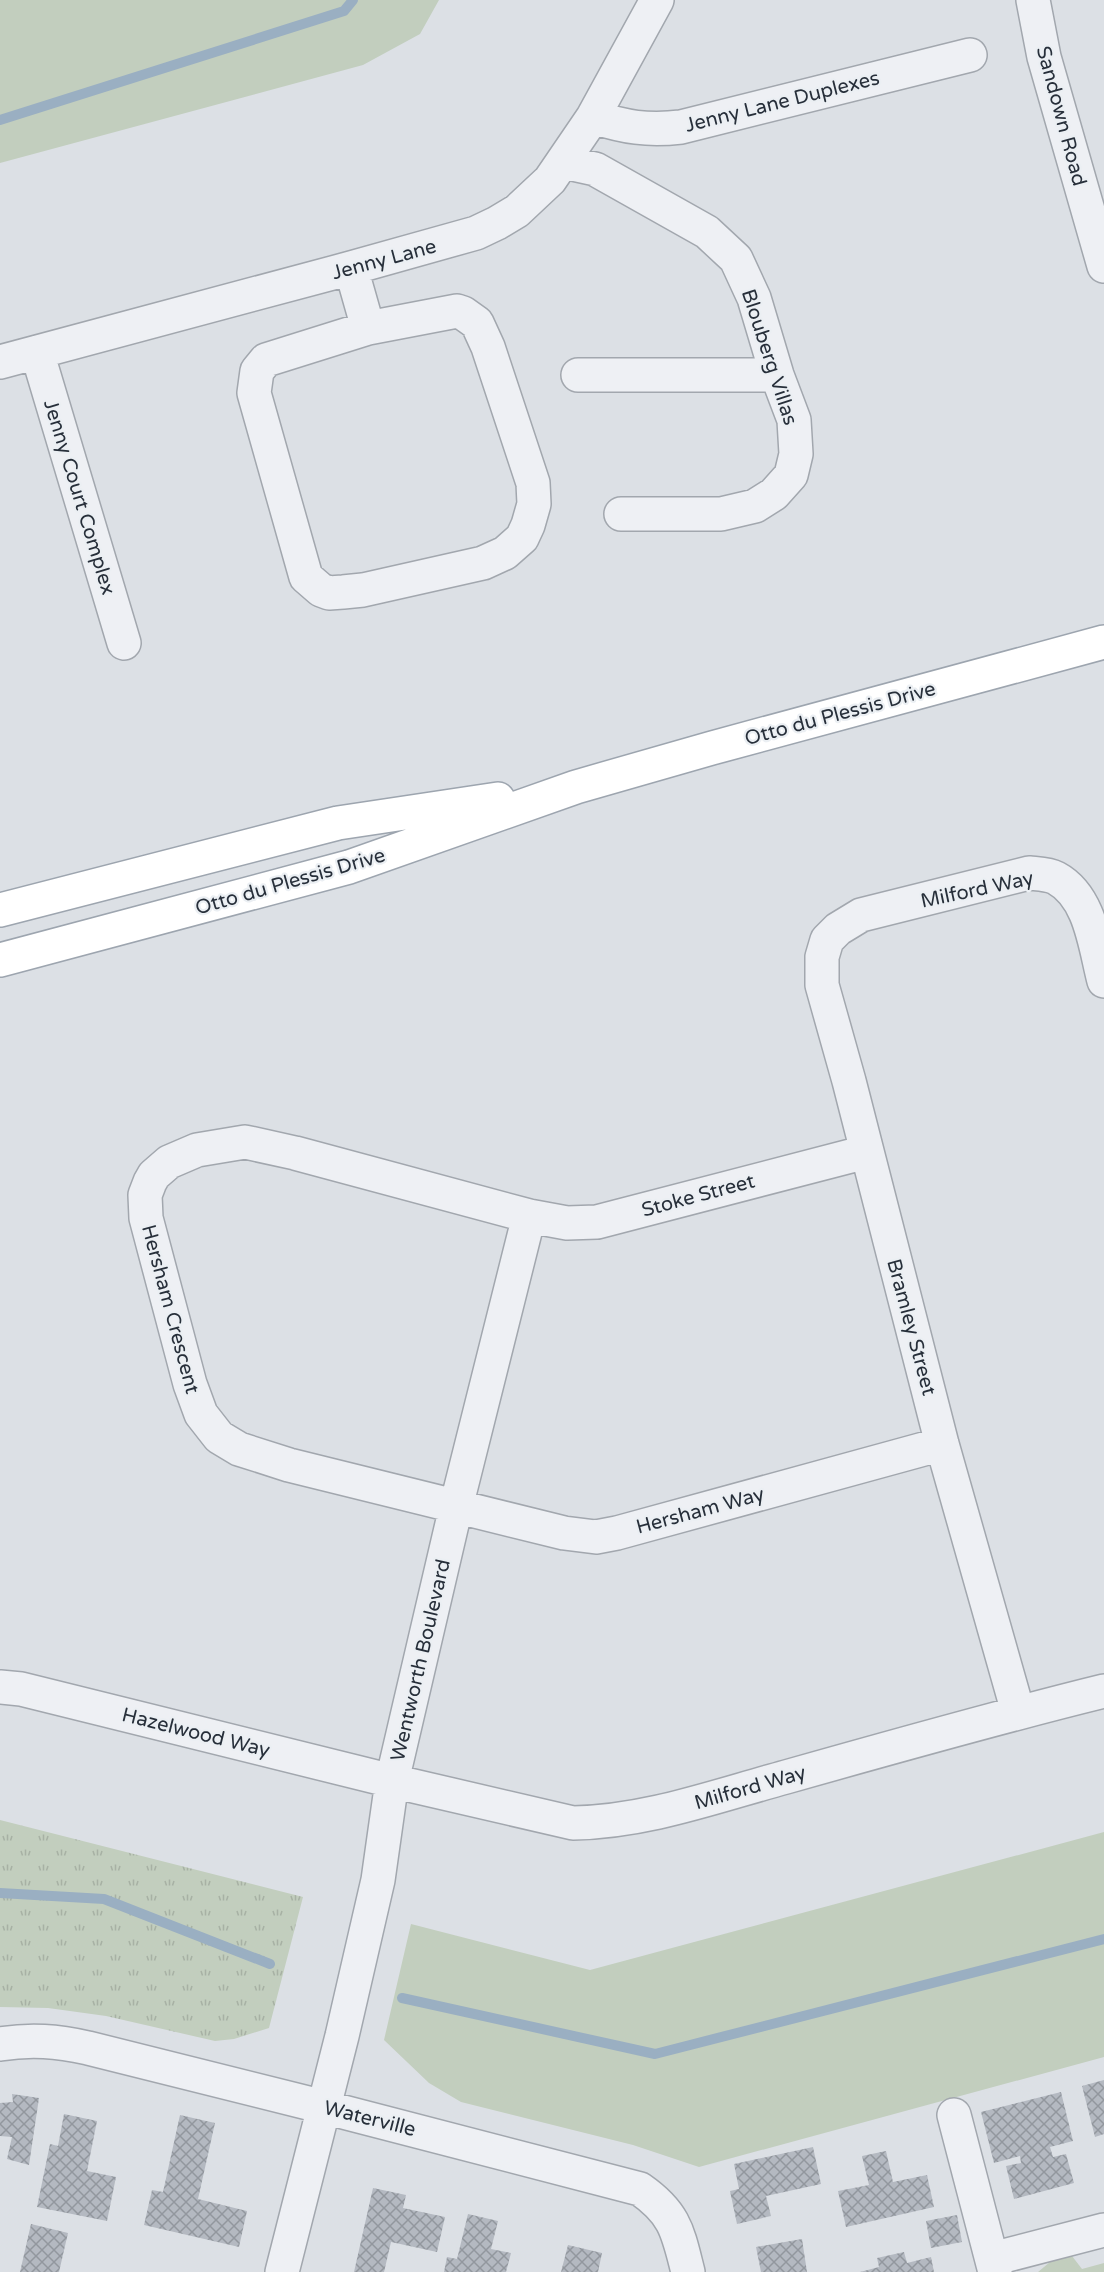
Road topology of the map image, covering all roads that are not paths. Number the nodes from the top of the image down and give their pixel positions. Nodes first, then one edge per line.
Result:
1 (657, 0) edge
2 (1033, 0) edge
3 (970, 55) dead end
4 (593, 117) junction
5 (563, 162) junction
6 (1104, 266) edge
7 (351, 268) junction
8 (368, 328) junction
9 (37, 351) junction
10 (0, 362) edge
11 (578, 375) dead end
12 (777, 375) junction
13 (621, 514) dead end
14 (1104, 642) edge
15 (124, 643) dead end
16 (576, 787) junction
17 (0, 909) edge
18 (827, 940) joint
19 (0, 960) edge
20 (1104, 981) edge
21 (866, 1152) junction
22 (529, 1216) junction
23 (942, 1444) junction
24 (456, 1507) junction
25 (0, 1687) edge
26 (1104, 1691) edge
27 (1018, 1712) junction
28 (392, 1781) junction
29 (0, 2044) edge
30 (324, 2107) junction
31 (954, 2115) dead end
32 (1104, 2230) edge
33 (994, 2266) edge
34 (282, 2272) edge
35 (688, 2272) edge

1 - 4 street, Jenny Lane
2 - 6 street, Sandown Road
3 - 4 street, Jenny Lane Duplexes
4 - 5 street, Jenny Lane
5 - 7 street, Jenny Lane
5 - 12 street, Blouberg Villas
7 - 8 street
7 - 9 street, Jenny Lane
8 - 8 street
9 - 10 street, Jenny Lane
9 - 15 street, Jenny Court Complex
11 - 12 street
12 - 13 street, Blouberg Villas
14 - 16 main road, Otto du Plessis Drive
16 - 17 main road, Otto du Plessis Drive
16 - 19 main road, Otto du Plessis Drive
18 - 20 street, Milford Way
18 - 21 street, Bramley Street
21 - 22 street, Stoke Street
21 - 23 street, Bramley Street
22 - 24 street, Wentworth Boulevard
22 - 24 street, Hersham Crescent
23 - 24 street, Hersham Way
23 - 27 street, Bramley Street
24 - 28 street, Wentworth Boulevard
25 - 28 street, Hazelwood Way
26 - 27 street, Milford Way
27 - 28 street, Milford Way
28 - 30 street, Wentworth Boulevard
29 - 30 street, Waterville
30 - 34 street, Wentworth Boulevard
30 - 35 street, Waterville
31 - 33 street
32 - 33 street

